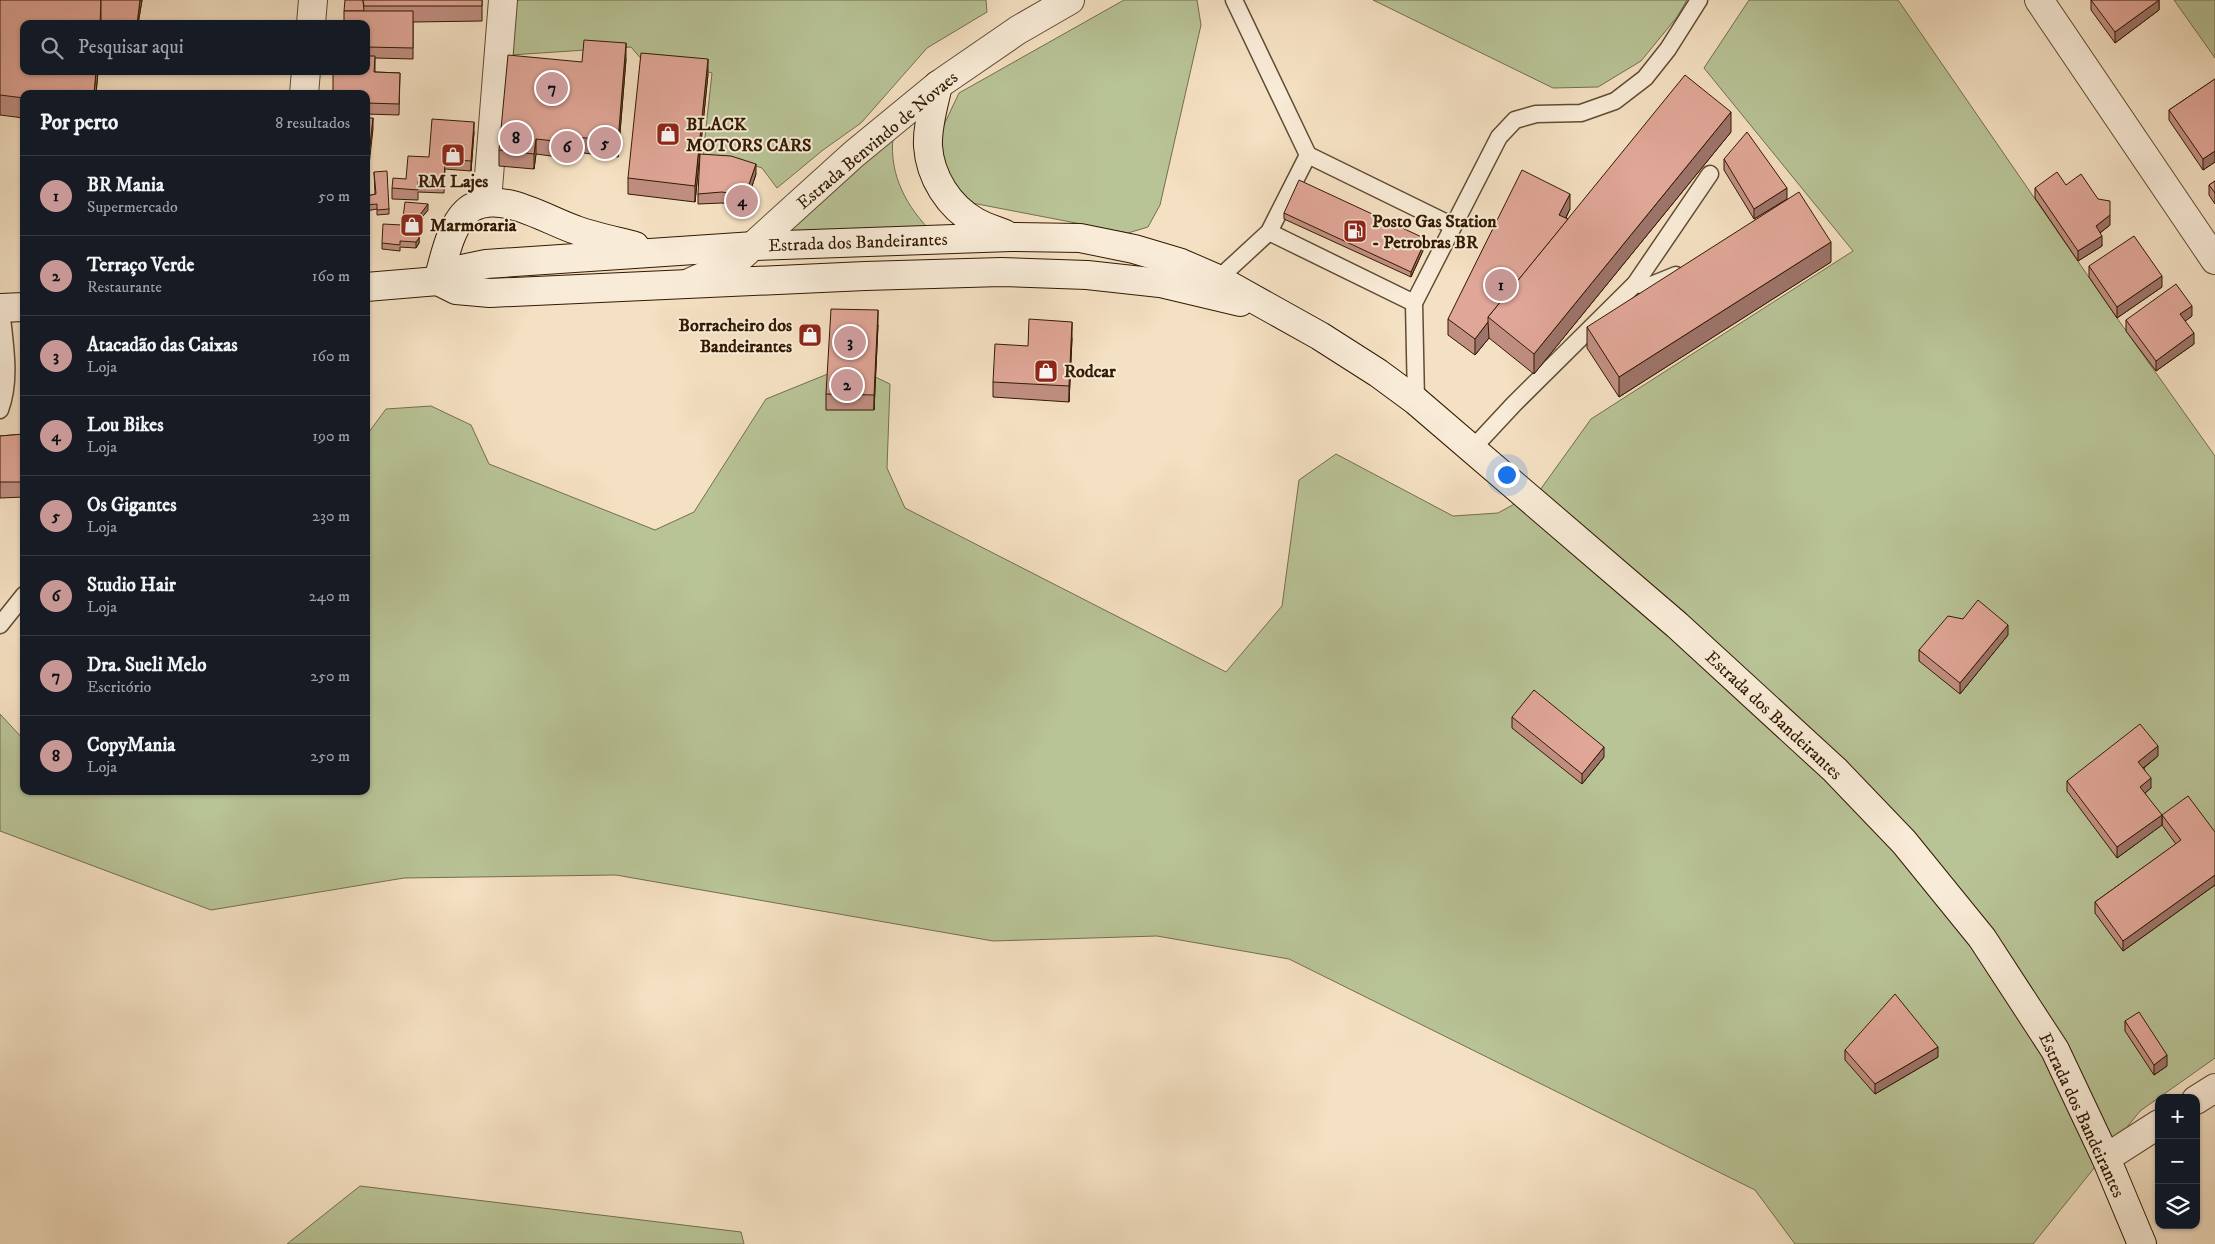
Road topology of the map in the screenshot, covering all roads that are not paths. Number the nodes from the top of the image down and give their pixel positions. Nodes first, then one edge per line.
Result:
1 (314, 0) edge
2 (503, 0) edge
3 (1070, 0) edge
4 (1234, 0) edge
5 (1699, 0) edge
6 (2039, 0) edge
7 (312, 20) edge
8 (306, 75) edge
9 (938, 85) junction
10 (304, 90) edge
11 (1308, 155) junction
12 (1710, 174) dead end
13 (487, 201) junction
14 (1453, 226) junction
15 (1269, 232) junction
16 (1011, 237) junction
17 (754, 246) junction
18 (658, 252) junction
19 (2215, 260) edge
20 (1691, 266) edge
21 (1218, 279) junction
22 (438, 281) junction
23 (687, 284) junction
24 (1635, 284) junction
25 (370, 287) edge
26 (1414, 303) junction
27 (8, 308) edge
28 (1268, 308) junction
29 (1416, 402) junction
30 (0, 410) edge
31 (1472, 448) junction
32 (20, 600) edge
33 (0, 625) edge
34 (2215, 1088) edge
35 (2200, 1097) edge
36 (2155, 1127) edge
37 (2106, 1158) junction
38 (2142, 1244) edge

1 - 7 main road
2 - 13 main road
3 - 9 main road, Estrada Benvindo de Novaes
4 - 11 lane
5 - 14 lane
6 - 19 main road
8 - 10 main road
9 - 16 main road
9 - 17 main road, Estrada Benvindo de Novaes
11 - 14 lane
11 - 15 lane
12 - 24 lane
13 - 18 main road
13 - 22 main road
14 - 26 lane
15 - 21 lane
15 - 26 lane
16 - 17 main road, Estrada dos Bandeirantes
16 - 21 main road, Estrada dos Bandeirantes
17 - 18 main road, Estrada dos Bandeirantes
17 - 23 main road, Estrada Benvindo de Novaes
18 - 22 main road, Estrada dos Bandeirantes
20 - 24 lane
21 - 28 main road, Estrada dos Bandeirantes
22 - 23 main road, Estrada dos Bandeirantes
22 - 25 main road, Estrada dos Bandeirantes
23 - 28 main road, Estrada dos Bandeirantes
24 - 31 lane
26 - 29 lane
27 - 30 lane
28 - 29 main road, Estrada dos Bandeirantes
29 - 31 main road, Estrada dos Bandeirantes
31 - 37 main road, Estrada dos Bandeirantes
32 - 33 lane
34 - 35 main road
36 - 37 main road
37 - 38 main road, Estrada dos Bandeirantes

